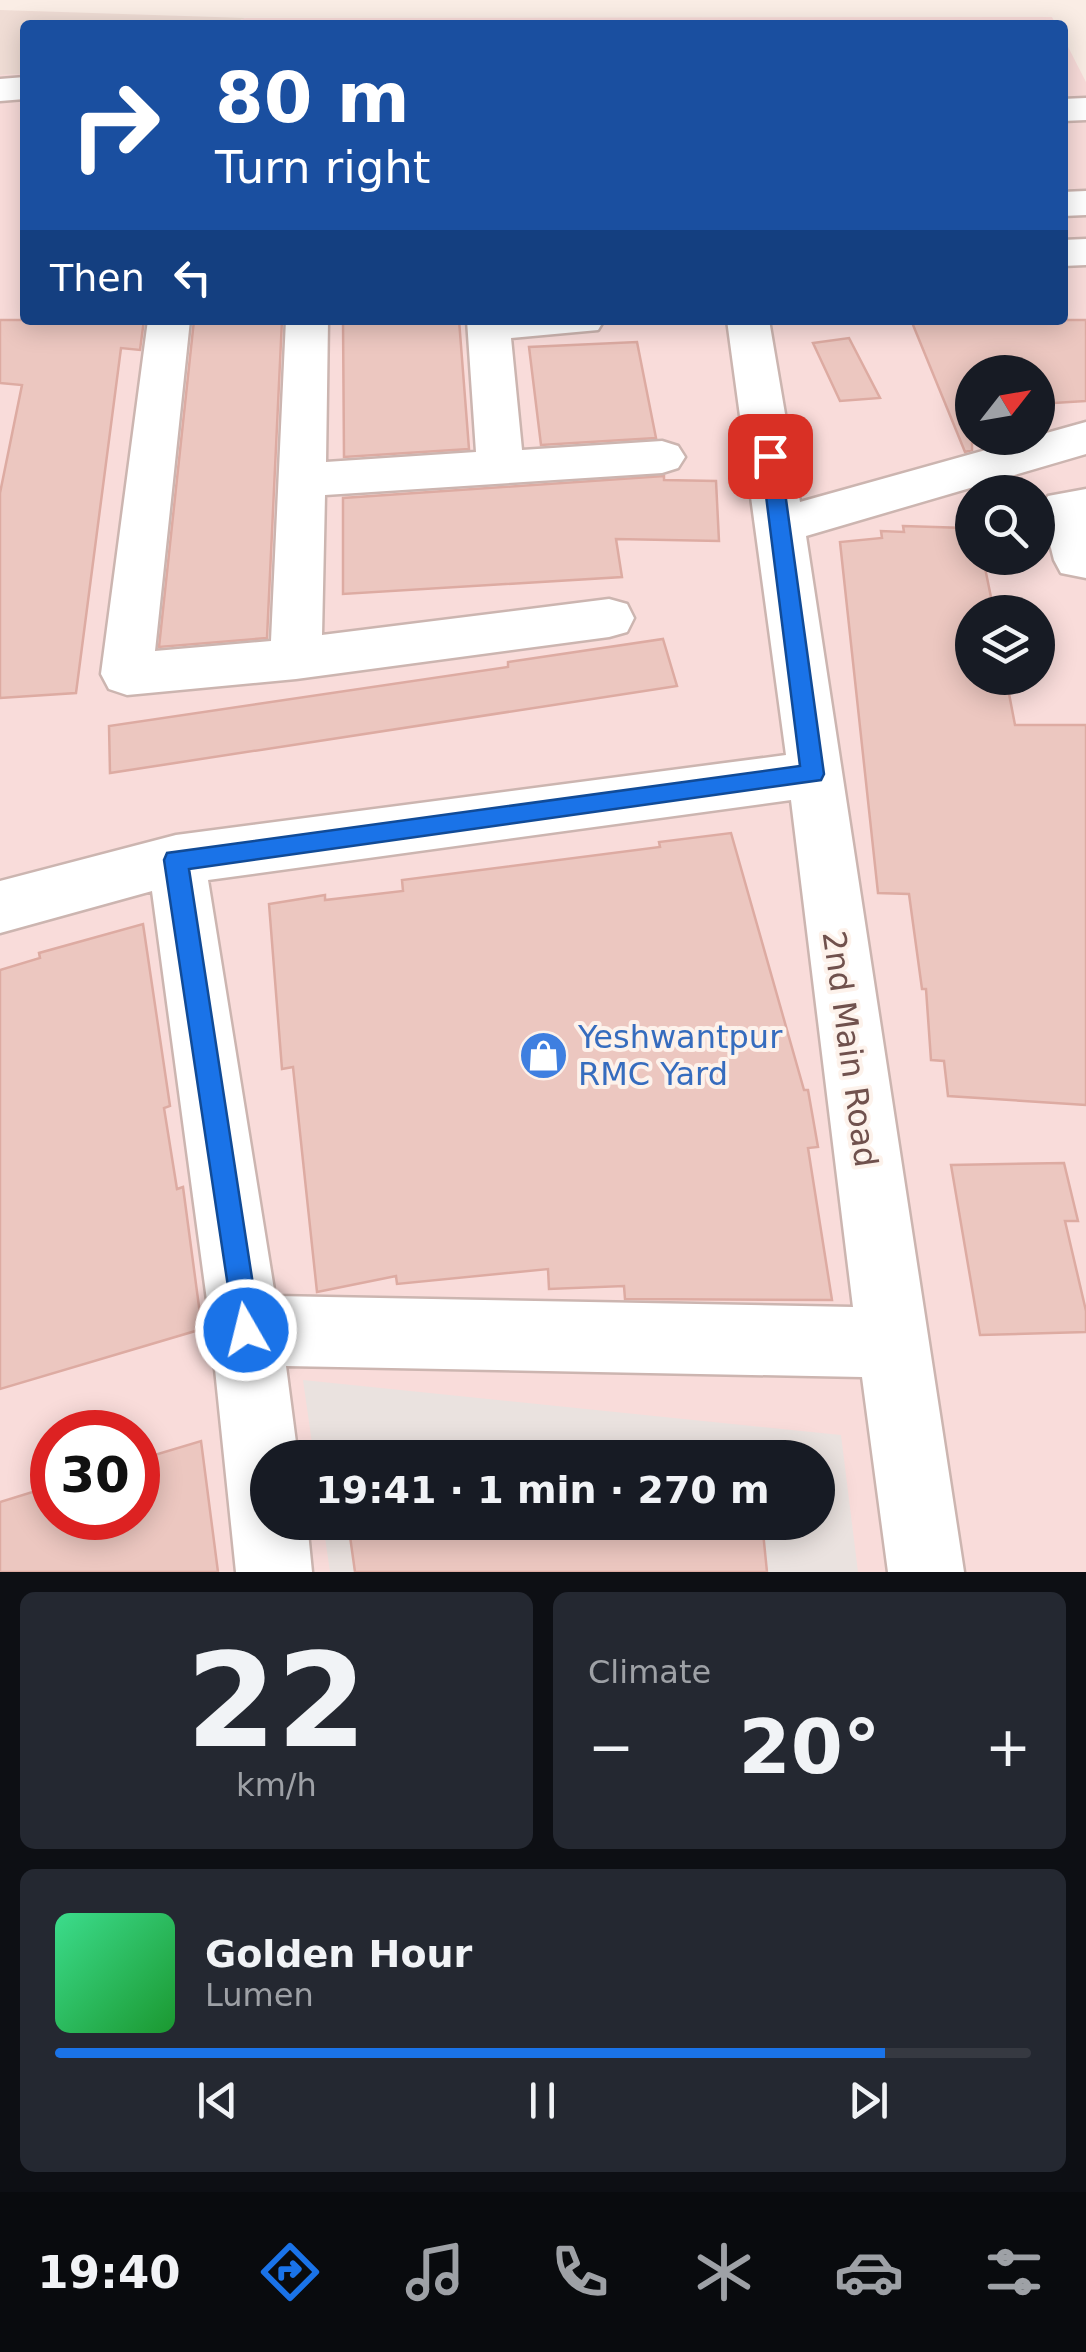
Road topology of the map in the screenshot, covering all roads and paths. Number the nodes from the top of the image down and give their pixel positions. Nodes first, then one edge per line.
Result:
1 (168, 325) edge
2 (307, 325) edge
3 (488, 325) edge
4 (749, 325) edge
5 (1086, 438) edge
6 (662, 457) dead end
7 (500, 467) junction
8 (302, 480) junction
9 (1086, 506) edge
10 (782, 525) junction
11 (1086, 560) edge
12 (609, 618) dead end
13 (296, 659) junction
14 (813, 774) junction
15 (176, 860) junction
16 (0, 907) edge
17 (246, 1330) junction
18 (890, 1343) junction
19 (259, 1440) edge
20 (270, 1540) edge
21 (274, 1572) edge
22 (926, 1572) edge

1 - 13 street
2 - 8 street
3 - 7 street
4 - 10 street, 2nd Main Road
5 - 10 street
6 - 7 street
7 - 8 street
8 - 13 street
9 - 11 street
10 - 14 street, 2nd Main Road
12 - 13 street
14 - 15 street
14 - 18 street, 2nd Main Road
15 - 16 street
15 - 17 street
17 - 18 street
17 - 19 street
18 - 22 street, 2nd Main Road
20 - 21 street

